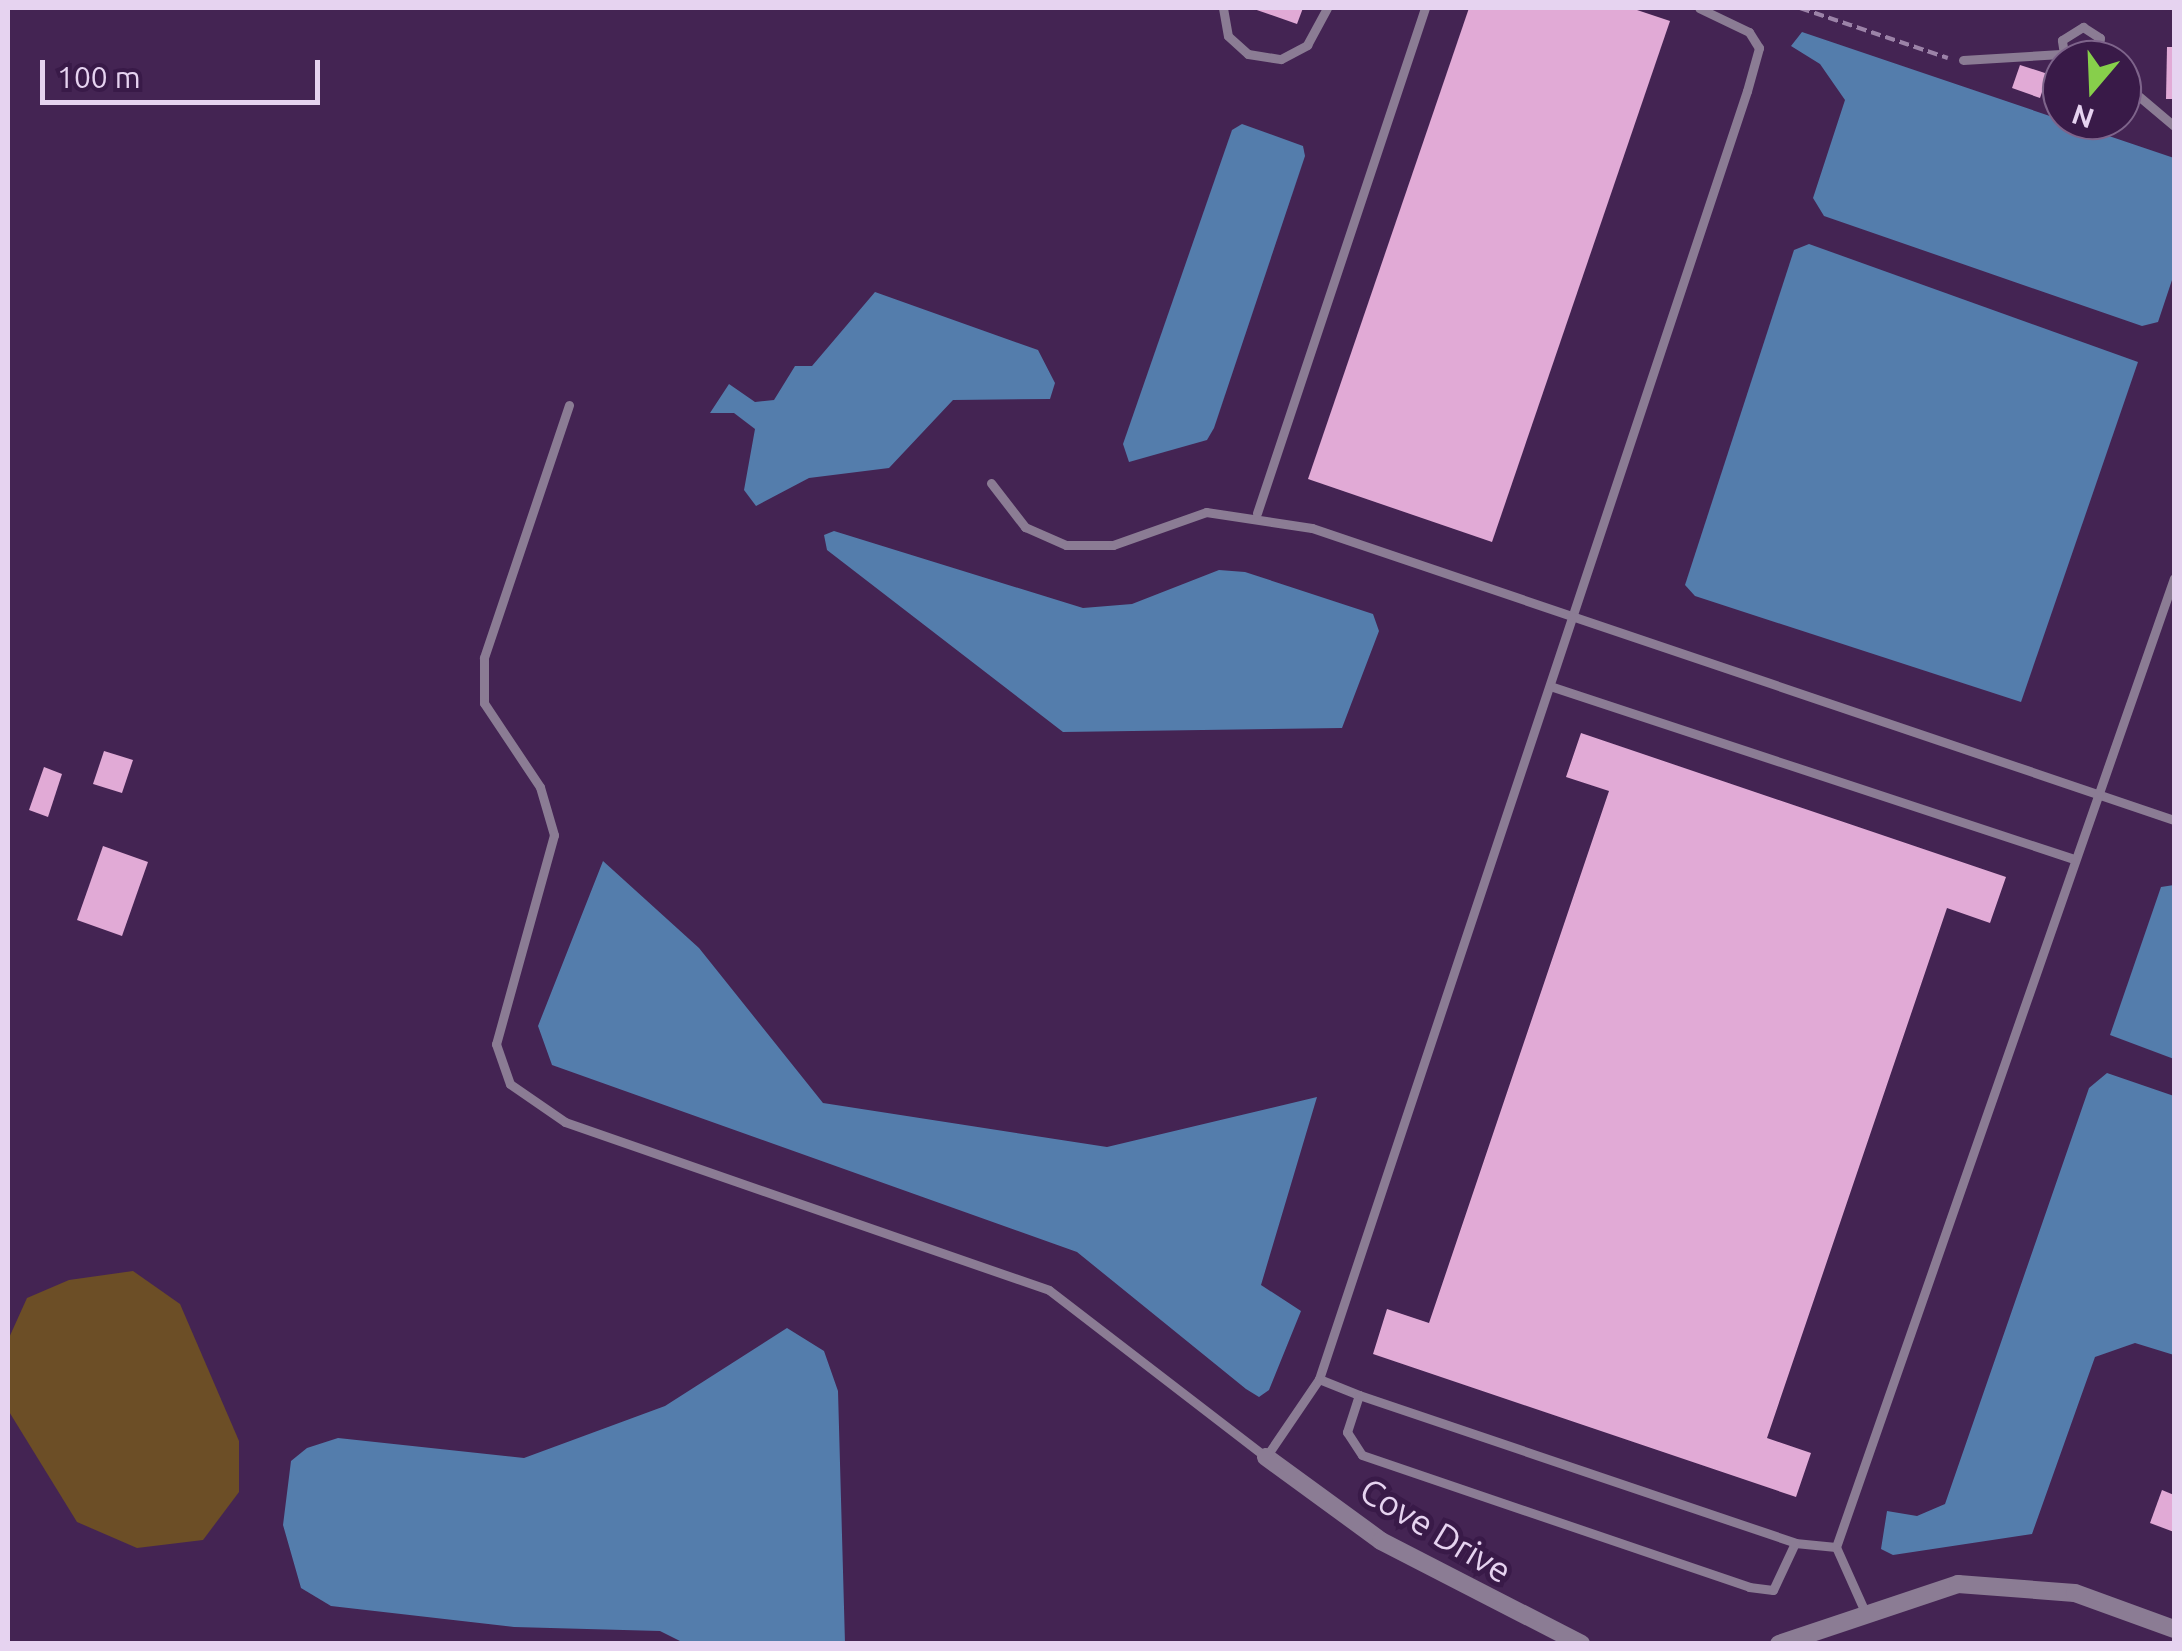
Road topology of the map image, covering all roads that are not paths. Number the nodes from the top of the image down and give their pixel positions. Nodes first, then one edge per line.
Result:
1 (1223, 8) edge
2 (1327, 8) edge
3 (1425, 8) edge
4 (1699, 8) edge
5 (2064, 40) edge
6 (2100, 40) edge
7 (2042, 58) edge
8 (1963, 60) road end
9 (2142, 99) edge
10 (2174, 126) edge
11 (569, 404) dead end
12 (991, 483) dead end
13 (1258, 513) junction
14 (2174, 578) edge
15 (1576, 618) junction
16 (1553, 688) junction
17 (2096, 794) junction
18 (2174, 820) edge
19 (2074, 859) junction
20 (1319, 1379) junction
21 (1359, 1396) junction
22 (1266, 1457) junction
23 (1795, 1543) junction
24 (1836, 1547) junction
25 (1866, 1614) junction
26 (2174, 1629) edge
27 (1581, 1644) edge
28 (1779, 1644) edge

1 - 2 lane
3 - 13 lane
4 - 15 lane
5 - 6 lane
7 - 8 lane
9 - 10 lane
11 - 22 lane
12 - 13 lane
13 - 15 lane
14 - 17 lane
15 - 16 lane
15 - 17 lane
16 - 19 lane
16 - 20 lane
17 - 18 lane
17 - 19 lane
19 - 24 lane
20 - 21 lane
20 - 22 lane
21 - 23 lane
21 - 23 lane
22 - 27 street, Cove Drive
23 - 24 lane
24 - 25 lane
25 - 26 street
25 - 28 street

